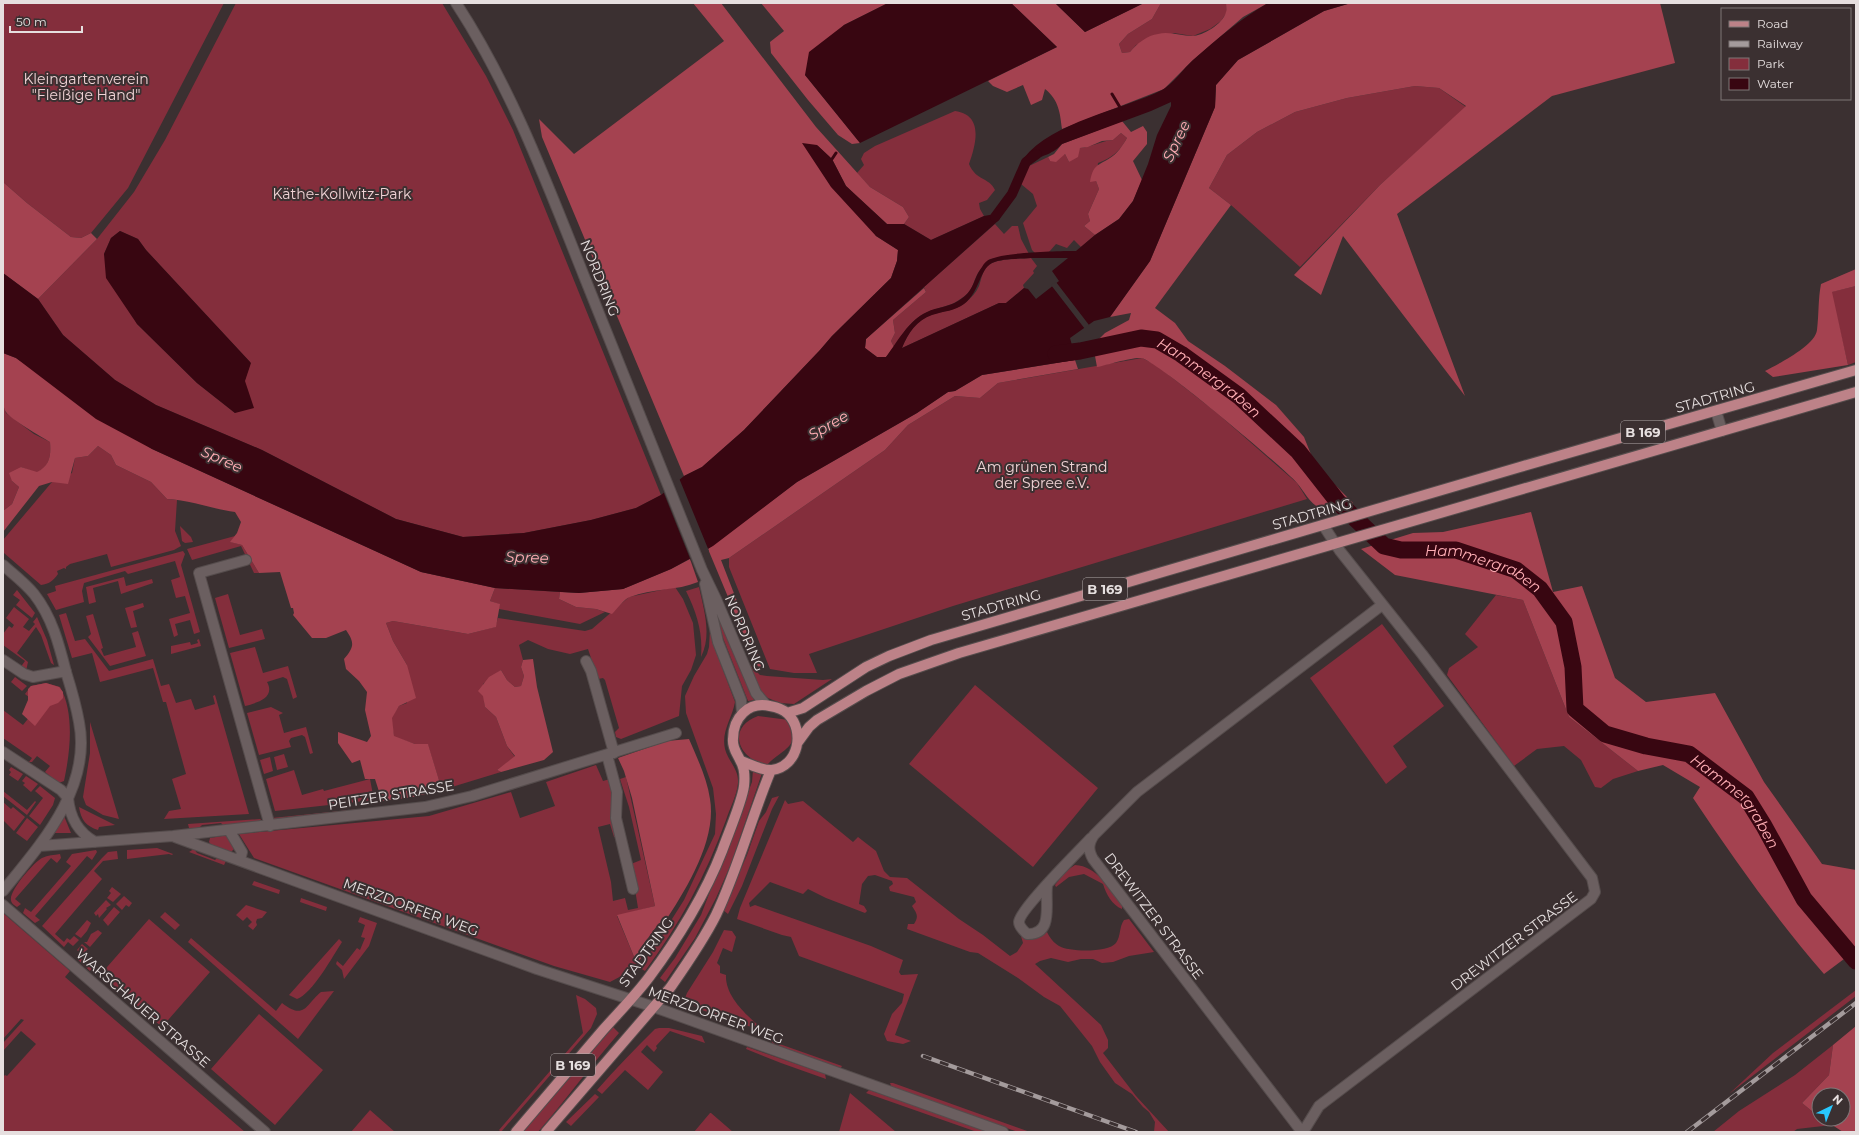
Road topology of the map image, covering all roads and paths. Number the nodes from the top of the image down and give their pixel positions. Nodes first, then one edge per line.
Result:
1 (456, 3) edge
2 (1856, 370) edge
3 (1856, 392) edge
4 (1716, 411) junction
5 (1722, 431) junction
6 (1323, 525) junction
7 (1334, 543) junction
8 (246, 560) dead end
9 (3, 565) edge
10 (702, 570) junction
11 (1382, 605) junction
12 (3, 660) edge
13 (586, 660) dead end
14 (66, 671) junction
15 (766, 705) junction
16 (742, 713) junction
17 (787, 713) junction
18 (676, 734) dead end
19 (798, 742) junction
20 (3, 752) edge
21 (611, 754) junction
22 (741, 760) junction
23 (771, 770) junction
24 (68, 798) junction
25 (270, 826) junction
26 (229, 830) junction
27 (1094, 835) junction
28 (174, 836) junction
29 (96, 842) junction
30 (39, 846) junction
31 (240, 860) junction
32 (1047, 886) dead end
33 (633, 889) dead end
34 (3, 891) edge
35 (3, 905) edge
36 (630, 999) junction
37 (654, 1007) junction
38 (265, 1132) edge
39 (516, 1132) edge
40 (546, 1132) edge
41 (1003, 1132) edge
42 (1302, 1132) edge

1 - 10 street, NORDRING
2 - 4 main road, STADTRING / B 169
3 - 5 main road, B 169
4 - 5 street
4 - 6 main road, STADTRING / B 169
5 - 7 main road, B 169
6 - 7 street, DREWITZER STRASSE
6 - 17 main road, STADTRING / B 169
7 - 11 street, DREWITZER STRASSE
7 - 19 main road, B 169
8 - 25 street
9 - 14 street
10 - 15 street, NORDRING
10 - 16 street, NORDRING
11 - 27 street
11 - 42 street, DREWITZER STRASSE
12 - 14 street
13 - 21 street
14 - 24 street
15 - 16 main road
15 - 17 main road
16 - 22 main road, STADTRING / B 169
17 - 19 main road
18 - 21 street, PEITZER STRASSE
19 - 23 main road, B 169
20 - 24 street
21 - 25 street, PEITZER STRASSE
21 - 33 street
22 - 23 main road
22 - 36 main road, STADTRING / B 169
23 - 37 main road, B 169
24 - 29 street
24 - 30 street
25 - 26 street, PEITZER STRASSE
26 - 28 street, PEITZER STRASSE
26 - 31 street
27 - 32 street
27 - 42 street, DREWITZER STRASSE
28 - 29 street, PEITZER STRASSE
28 - 31 street, MERZDORFER WEG
29 - 30 street, PEITZER STRASSE
30 - 34 street
31 - 36 street, MERZDORFER WEG
35 - 38 street, WARSCHAUER STRASSE
36 - 37 street, MERZDORFER WEG
36 - 39 main road, STADTRING / B 169
37 - 40 main road, B 169
37 - 41 street, MERZDORFER WEG

